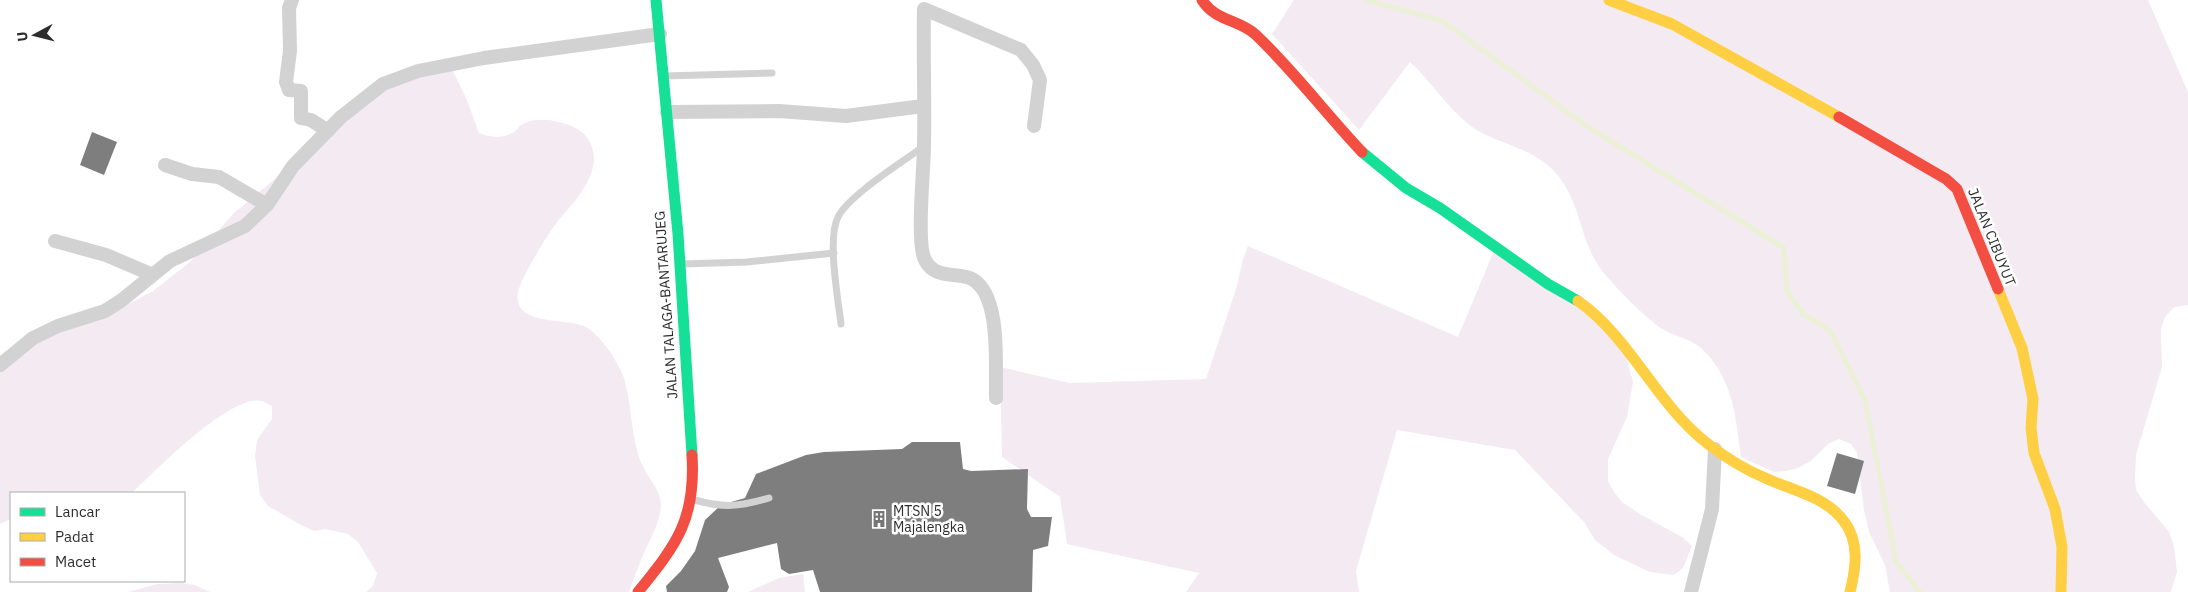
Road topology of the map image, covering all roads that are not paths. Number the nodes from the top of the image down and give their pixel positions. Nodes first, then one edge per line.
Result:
1 (292, 0) edge
2 (656, 0) edge
3 (1202, 0) edge
4 (1609, 0) edge
5 (923, 5) edge
6 (660, 34) junction
7 (772, 73) dead end
8 (664, 76) junction
9 (923, 106) junction
10 (667, 112) junction
11 (1034, 126) dead end
12 (328, 131) junction
13 (924, 146) junction
14 (165, 165) dead end
15 (266, 205) junction
16 (55, 241) dead end
17 (834, 253) junction
18 (679, 264) junction
19 (153, 275) junction
20 (841, 324) dead end
21 (0, 365) edge
22 (996, 398) dead end
23 (1715, 449) junction
24 (769, 498) dead end
25 (691, 499) junction
26 (638, 592) edge
27 (1691, 592) edge
28 (1850, 592) edge
29 (2062, 592) edge

1 - 12 street
2 - 6 street, JALAN TALAGA-BANTARUJEG
3 - 23 street
4 - 29 street, JALAN CIBUYUT
5 - 9 street
5 - 11 street
6 - 8 street, JALAN TALAGA-BANTARUJEG
6 - 12 street
7 - 8 lane
8 - 10 street, JALAN TALAGA-BANTARUJEG
9 - 10 street
9 - 13 street
10 - 18 street, JALAN TALAGA-BANTARUJEG
12 - 15 street
13 - 17 lane
13 - 22 street
14 - 15 street
15 - 19 street
16 - 19 street
17 - 18 lane
17 - 20 lane
18 - 25 street, JALAN TALAGA-BANTARUJEG
19 - 21 street
23 - 27 street
23 - 28 street
24 - 25 lane
25 - 26 street, JALAN TALAGA-BANTARUJEG

